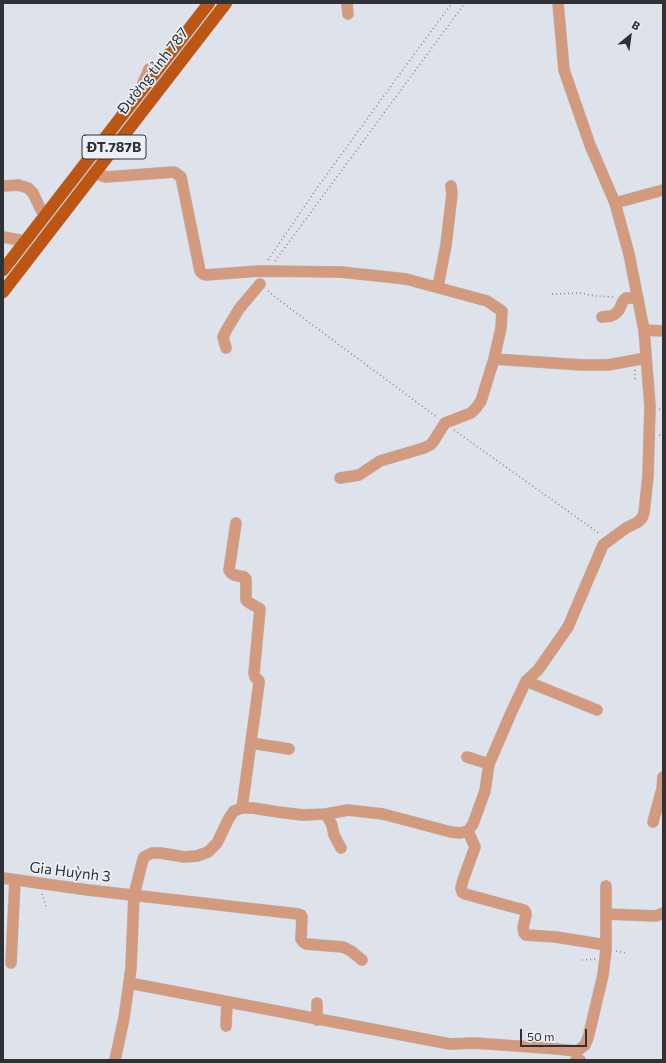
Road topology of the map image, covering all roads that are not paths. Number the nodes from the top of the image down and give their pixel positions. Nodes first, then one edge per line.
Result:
1 (209, 3) edge
2 (226, 3) edge
3 (558, 3) edge
4 (150, 69) dead end
5 (144, 87) junction
6 (94, 173) junction
7 (3, 186) edge
8 (451, 186) dead end
9 (663, 190) edge
10 (615, 203) junction
11 (46, 214) junction
12 (3, 237) edge
13 (25, 241) junction
14 (3, 270) edge
15 (260, 284) road end
16 (438, 287) junction
17 (3, 292) edge
18 (632, 298) junction
19 (602, 317) dead end
20 (644, 330) junction
21 (663, 331) edge
22 (226, 348) dead end
23 (494, 359) junction
24 (640, 359) junction
25 (340, 478) dead end
26 (236, 523) dead end
27 (526, 681) junction
28 (597, 710) dead end
29 (251, 743) junction
30 (289, 749) dead end
31 (467, 757) dead end
32 (489, 764) junction
33 (663, 777) edge
34 (242, 808) junction
35 (326, 814) junction
36 (653, 822) dead end
37 (468, 831) junction
38 (341, 848) dead end
39 (3, 878) edge
40 (15, 880) junction
41 (606, 886) dead end
42 (134, 895) junction
43 (663, 913) edge
44 (606, 914) junction
45 (606, 945) junction
46 (362, 960) dead end
47 (12, 963) dead end
48 (129, 983) junction
49 (227, 1002) junction
50 (317, 1003) dead end
51 (317, 1020) junction
52 (226, 1026) dead end
53 (577, 1058) edge
54 (115, 1060) edge

1 - 5 main road, Đường tỉnh 787 / ĐT.787B
2 - 6 main road, Đường tỉnh 787 / ĐT.787B
3 - 10 street
4 - 5 street
5 - 11 main road, Đường tỉnh 787 / ĐT.787B
6 - 16 street
6 - 17 main road, Đường tỉnh 787 / ĐT.787B
7 - 11 street
8 - 16 street
9 - 10 street
10 - 18 street
11 - 13 main road, Đường tỉnh 787 / ĐT.787B
12 - 13 street
13 - 14 main road, Đường tỉnh 787 / ĐT.787B
15 - 22 street
16 - 23 street
18 - 19 street
18 - 20 street
20 - 21 street
20 - 24 street
23 - 24 street
23 - 25 street
24 - 27 street
26 - 29 street
27 - 28 street
27 - 32 street
29 - 30 street
29 - 34 street
31 - 32 street
32 - 37 street
33 - 36 street
34 - 35 street
34 - 42 street
35 - 37 street
35 - 38 street
37 - 45 street
39 - 40 street, Gia Huỳnh 3
40 - 42 street, Gia Huỳnh 3
40 - 47 street
41 - 44 street
42 - 46 street, Gia Huỳnh 3
42 - 48 street
43 - 44 street
44 - 45 street
45 - 53 street
48 - 49 street
48 - 54 street
49 - 51 street
49 - 52 street
50 - 51 street
51 - 53 street

